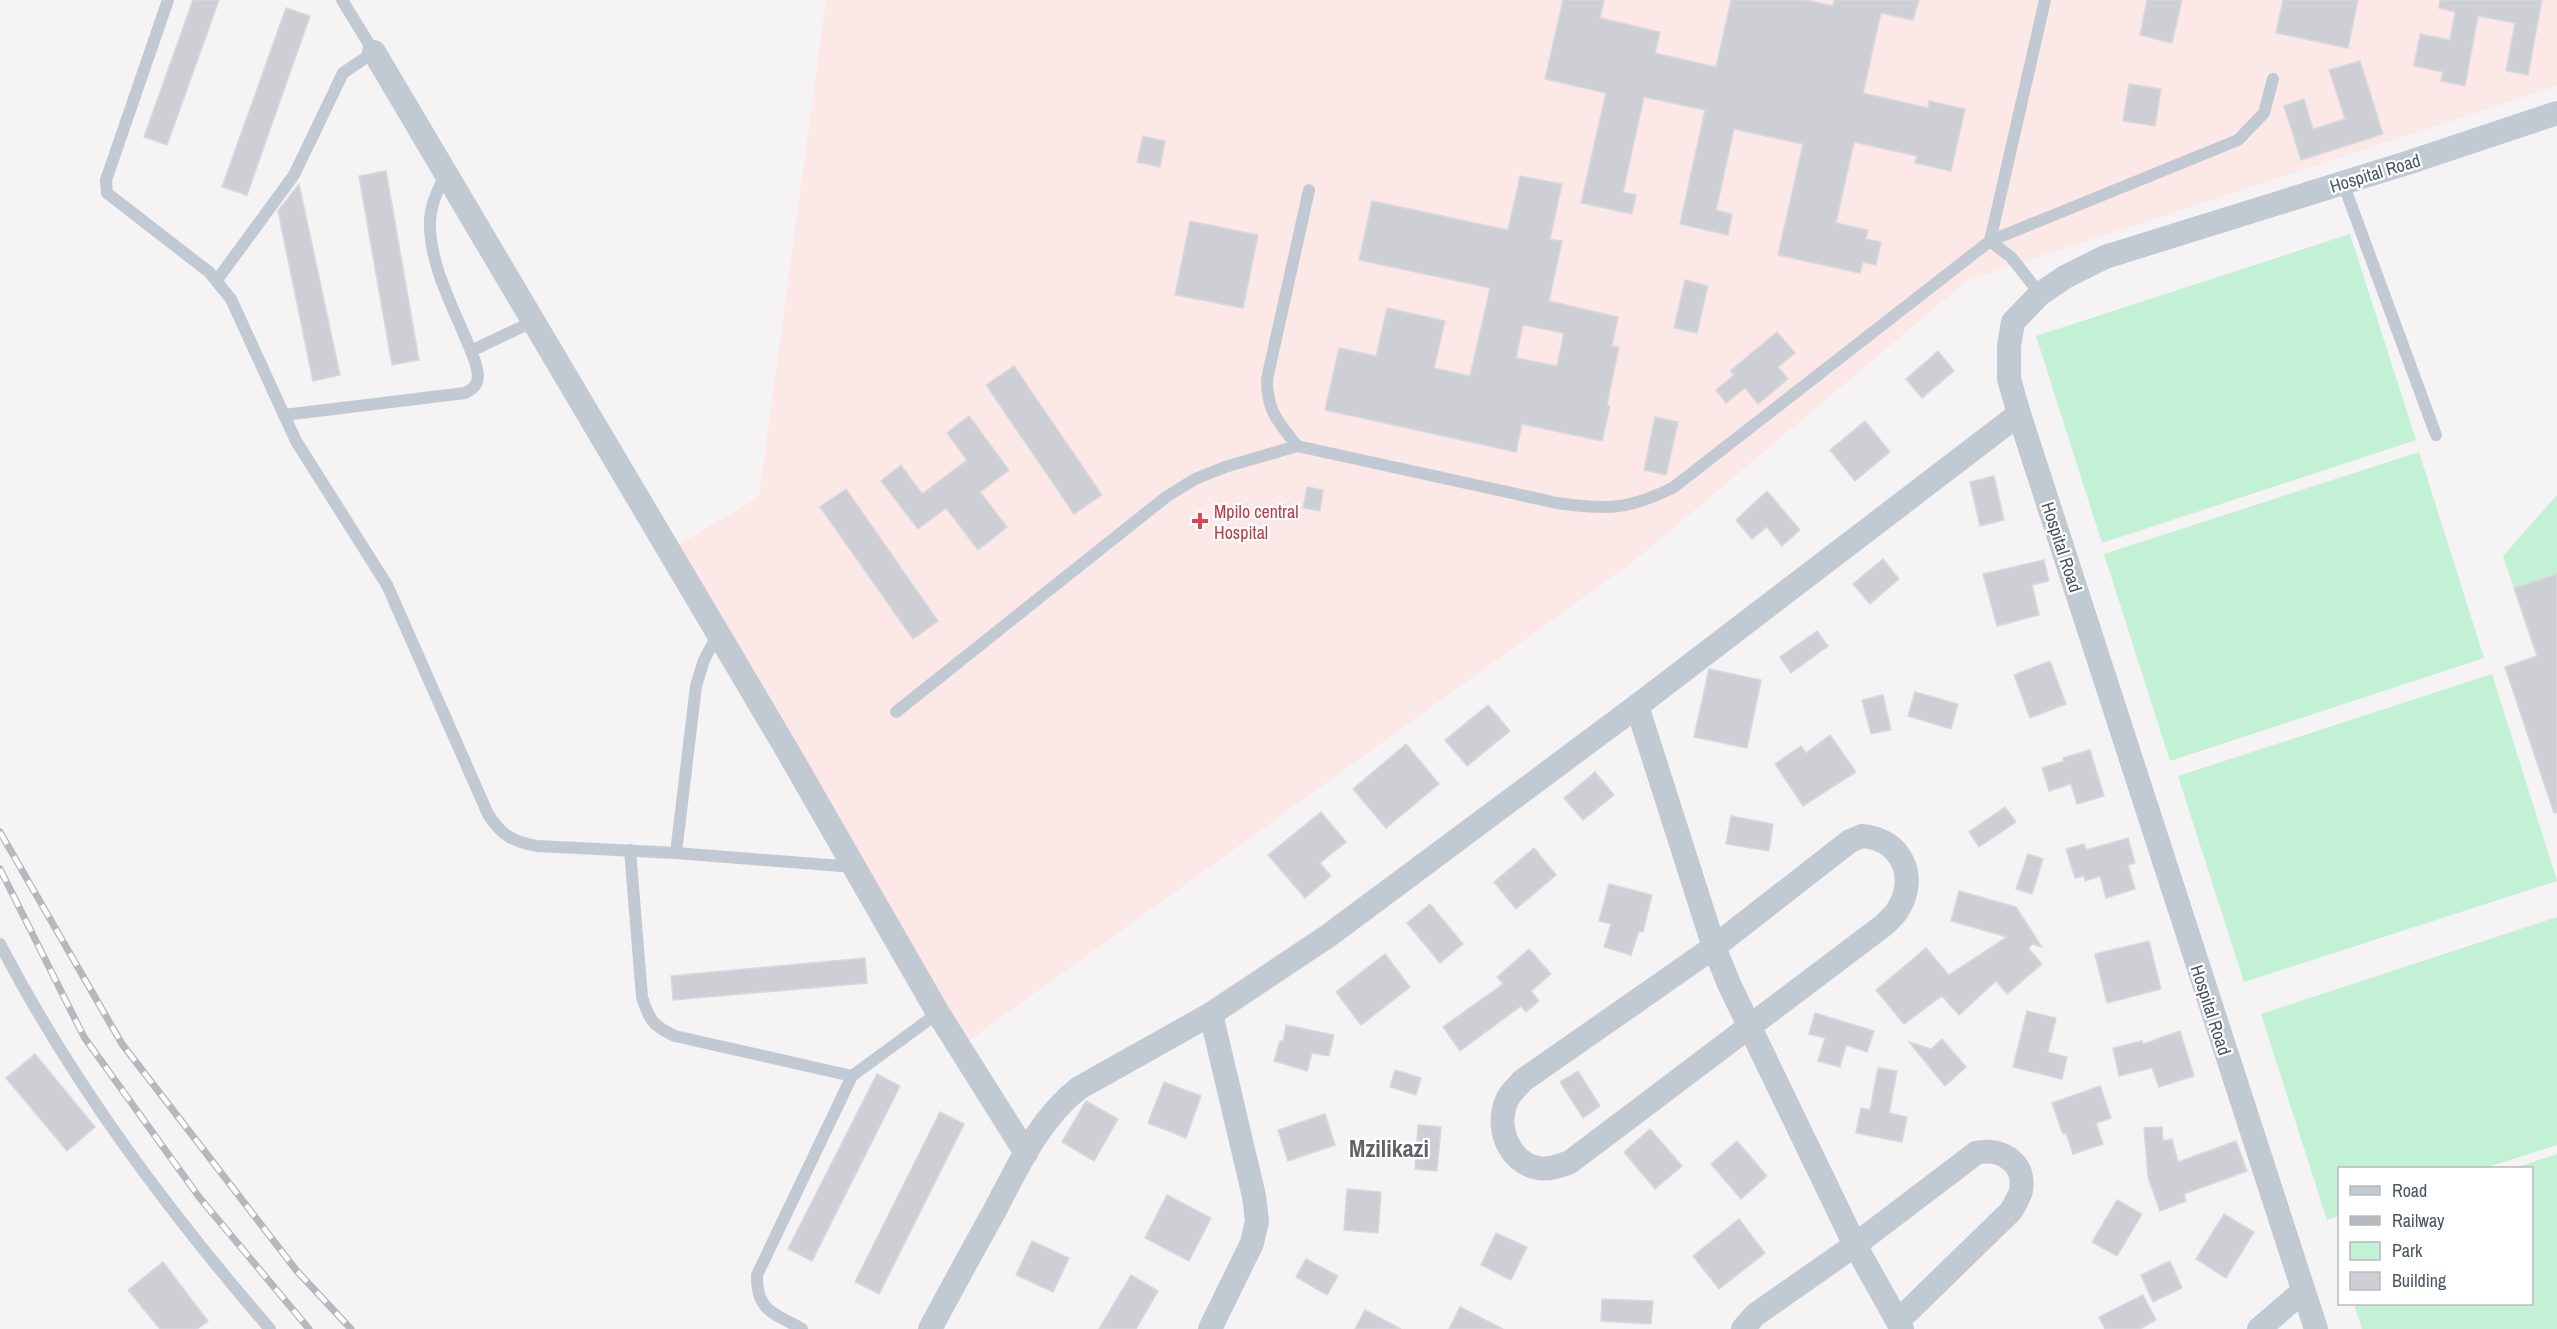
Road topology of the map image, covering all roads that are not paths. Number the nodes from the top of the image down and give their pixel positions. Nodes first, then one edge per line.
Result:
1 (168, 0) edge
2 (342, 0) edge
3 (2045, 0) edge
4 (374, 51) junction
5 (2273, 78) dead end
6 (2557, 113) edge
7 (446, 175) junction
8 (2343, 183) junction
9 (1309, 190) dead end
10 (1990, 241) junction
11 (217, 280) junction
12 (2040, 294) junction
13 (534, 321) junction
14 (471, 351) junction
15 (2019, 414) junction
16 (284, 415) junction
17 (2436, 435) dead end
18 (1297, 446) junction
19 (718, 634) junction
20 (1637, 706) junction
21 (896, 712) dead end
22 (630, 850) junction
23 (676, 853) junction
24 (854, 867) junction
25 (0, 944) edge
26 (1714, 946) junction
27 (938, 1013) junction
28 (1211, 1014) junction
29 (1748, 1027) junction
30 (852, 1076) junction
31 (1026, 1153) junction
32 (1855, 1245) junction
33 (2302, 1292) junction
34 (1900, 1325) edge
35 (270, 1329) edge
36 (802, 1329) edge
37 (930, 1329) edge
38 (1210, 1329) edge
39 (1743, 1329) edge
40 (2259, 1329) edge
41 (2316, 1329) edge

1 - 11 lane
2 - 4 lane
3 - 10 lane
4 - 7 street
4 - 11 lane
5 - 10 lane
6 - 8 street, Hospital Road
7 - 13 street
7 - 14 lane
8 - 12 street, Hospital Road
8 - 17 lane
9 - 18 lane
10 - 12 lane
10 - 18 lane
11 - 16 lane
12 - 15 street, Hospital Road
13 - 14 lane
13 - 19 street
14 - 16 lane
15 - 20 street
15 - 33 street, Hospital Road
16 - 22 lane
18 - 21 lane
19 - 23 lane
19 - 24 street
20 - 26 street
20 - 28 street
22 - 23 lane
22 - 30 lane
23 - 24 lane
24 - 27 street
25 - 35 lane
26 - 29 street
26 - 29 street
26 - 29 street
27 - 30 lane
27 - 31 street
28 - 31 street
28 - 38 street
29 - 32 street
30 - 36 lane
31 - 37 street
32 - 34 street
32 - 34 street
32 - 39 street
33 - 40 street
33 - 41 street, Hospital Road

